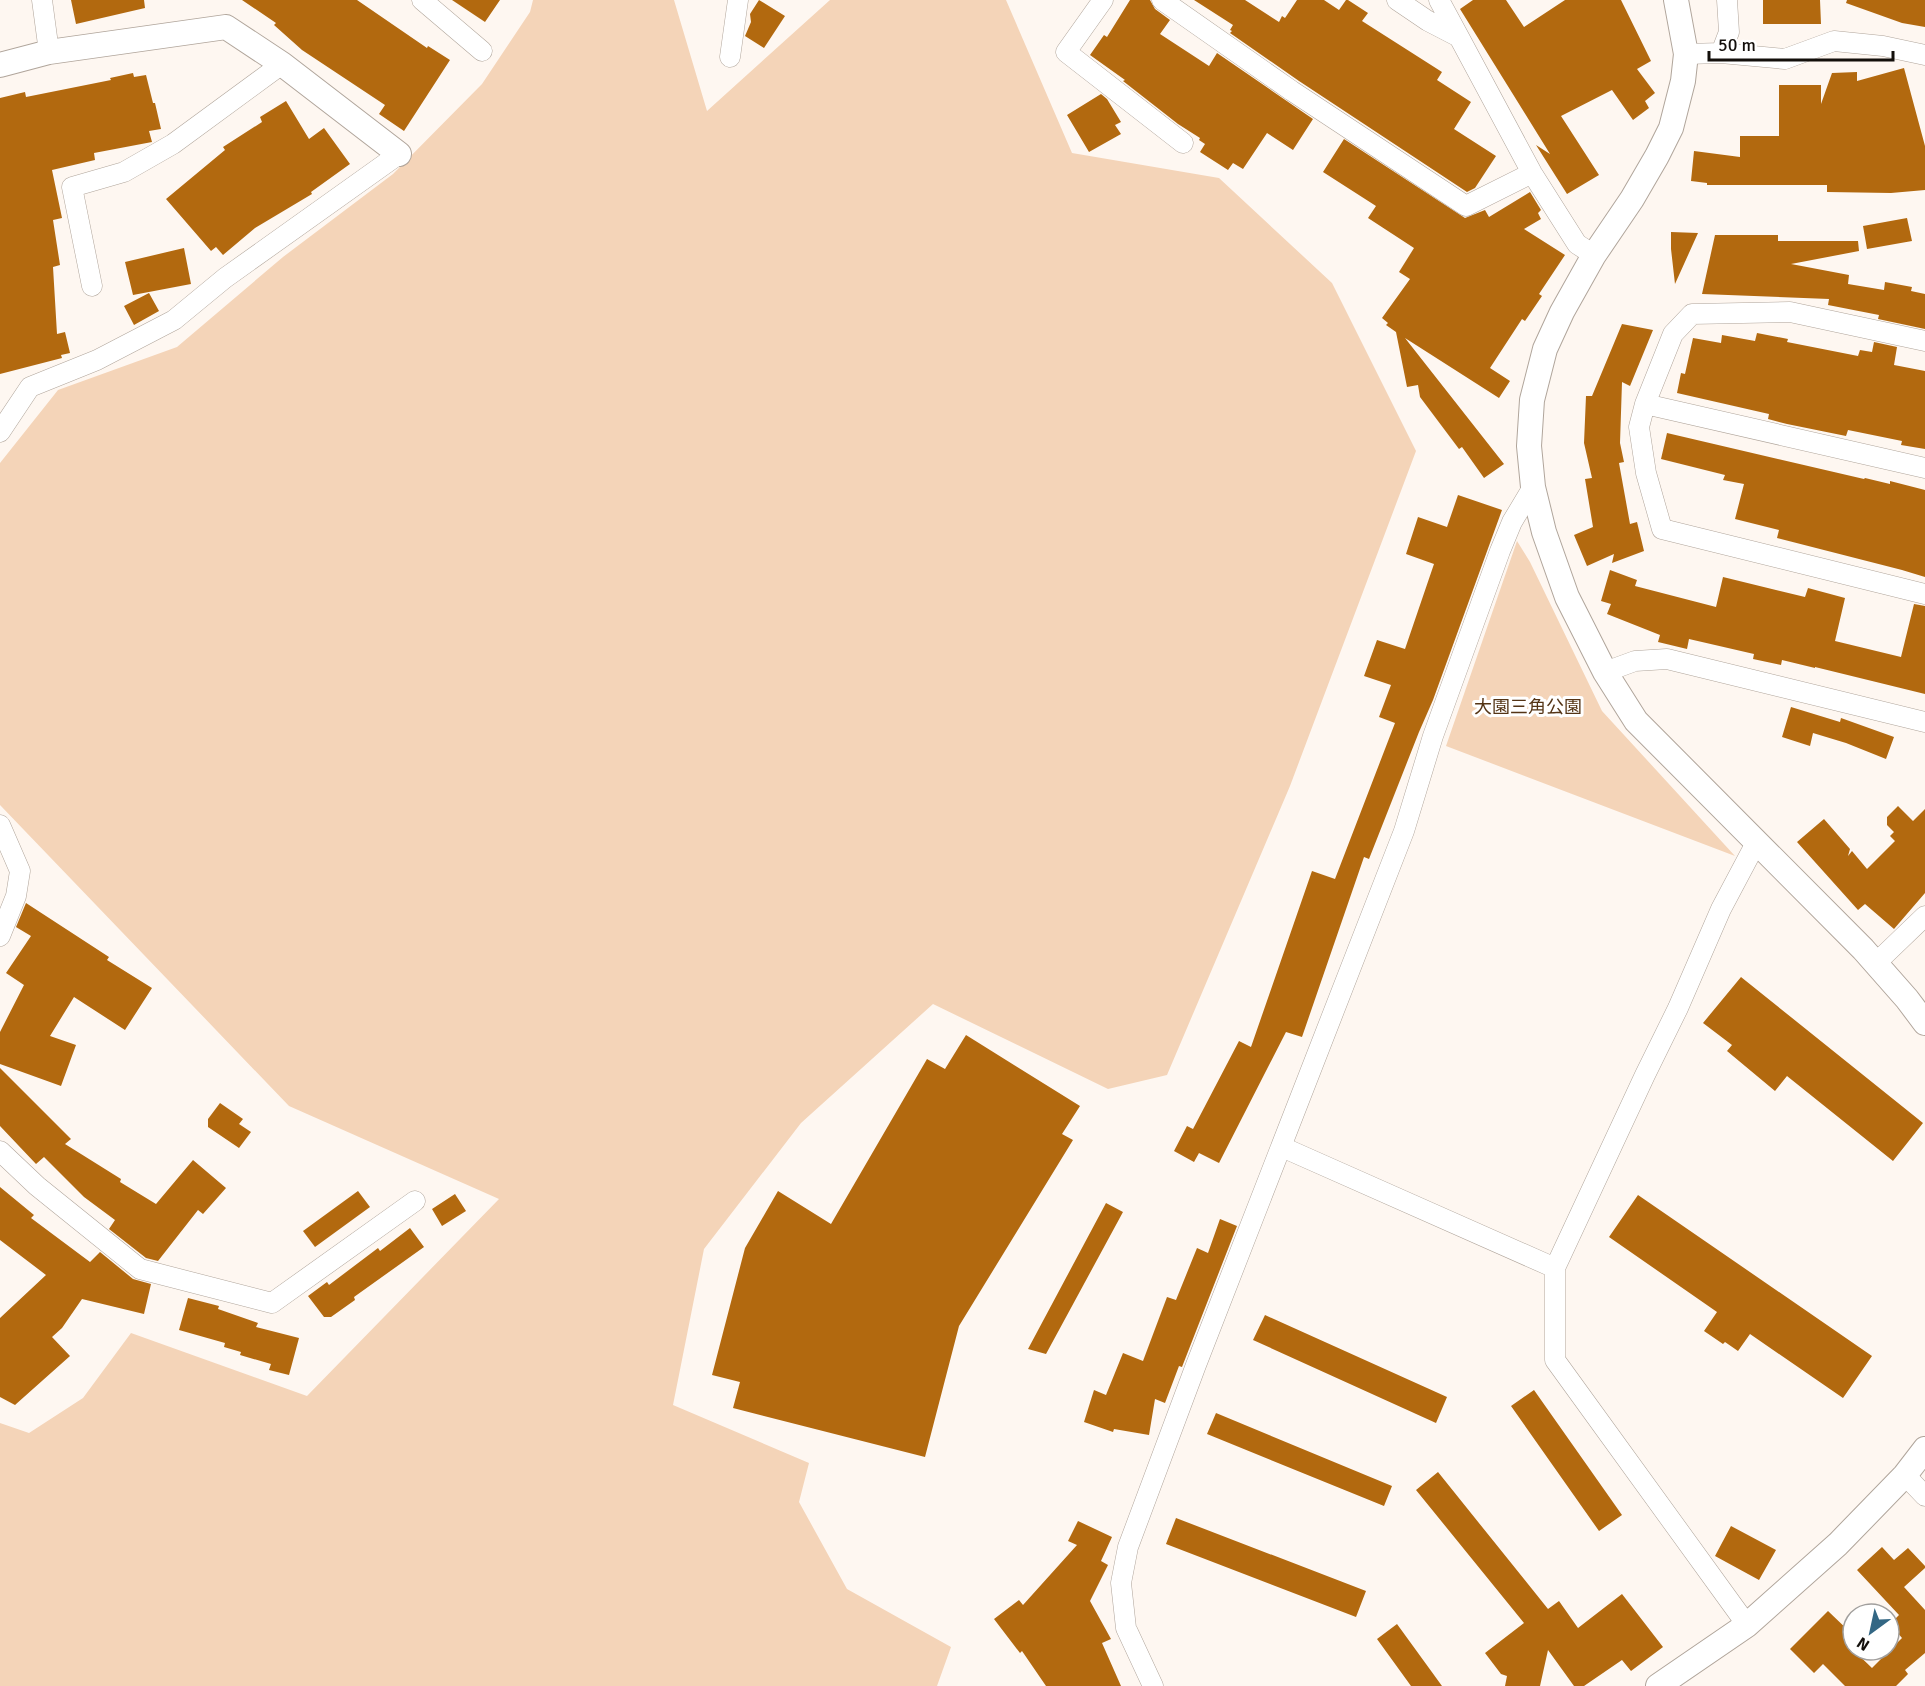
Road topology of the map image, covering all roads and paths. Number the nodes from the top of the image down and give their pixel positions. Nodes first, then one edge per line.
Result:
1 (42, 0) edge
2 (422, 0) edge
3 (738, 0) edge
4 (1103, 0) edge
5 (1162, 0) edge
6 (1397, 0) edge
7 (1439, 0) edge
8 (1676, 0) edge
9 (1727, 0) edge
10 (1459, 37) junction
11 (482, 51) dead end
12 (49, 52) junction
13 (1721, 53) junction
14 (1686, 54) junction
15 (1925, 55) edge
16 (730, 57) dead end
17 (0, 64) edge
18 (282, 64) junction
19 (1183, 143) dead end
20 (399, 154) joint
21 (1532, 173) junction
22 (1594, 255) junction
23 (92, 286) dead end
24 (1925, 341) edge
25 (1645, 404) junction
26 (0, 432) edge
27 (1925, 468) edge
28 (1533, 487) junction
29 (1925, 594) edge
30 (1605, 672) junction
31 (1925, 722) edge
32 (0, 825) edge
33 (1756, 843) junction
34 (0, 868) edge
35 (20, 871) junction
36 (1925, 916) edge
37 (0, 936) edge
38 (1876, 963) junction
39 (1925, 1023) edge
40 (1282, 1147) junction
41 (0, 1151) edge
42 (415, 1201) dead end
43 (1556, 1268) junction
44 (1925, 1449) edge
45 (1905, 1475) junction
46 (1925, 1496) edge
47 (1747, 1625) junction
48 (1667, 1684) edge
49 (1153, 1686) edge

1 - 12 street
2 - 11 street
3 - 16 street
4 - 19 street
5 - 21 street
6 - 10 street
7 - 10 street
8 - 14 street
9 - 13 street
10 - 21 street
12 - 17 street
12 - 18 street
13 - 14 street
13 - 15 street
14 - 22 street
18 - 20 street
18 - 23 street
20 - 26 street
21 - 22 street
22 - 28 street
24 - 25 street
25 - 27 street
25 - 29 street
28 - 30 street
28 - 40 street
30 - 31 street
30 - 33 street
32 - 35 street
33 - 38 street
33 - 43 street
34 - 35 street
35 - 37 street
36 - 38 street
38 - 39 street
40 - 43 street
40 - 49 street
41 - 42 street
43 - 47 street
44 - 45 street
45 - 46 street
45 - 47 street
47 - 48 street

